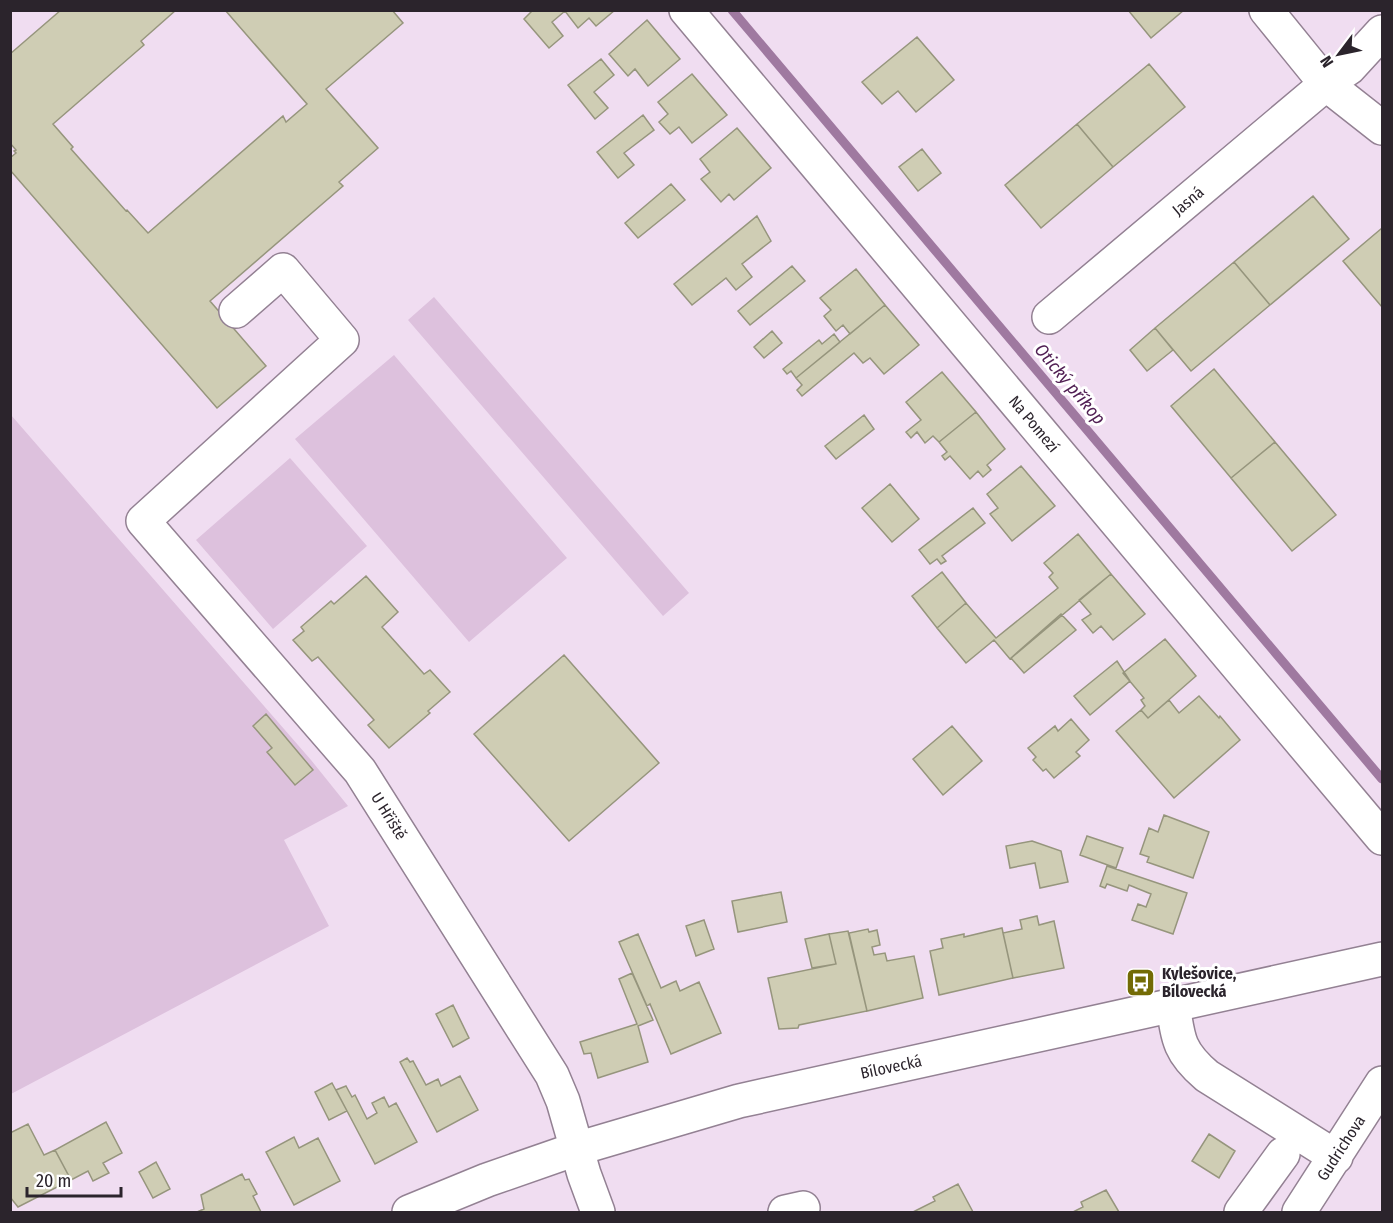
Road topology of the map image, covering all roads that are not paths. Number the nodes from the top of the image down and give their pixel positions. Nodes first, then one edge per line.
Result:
1 (686, 10) edge
2 (1266, 10) edge
3 (1383, 32) edge
4 (1326, 84) junction
5 (1383, 128) edge
6 (236, 310) dead end
7 (1048, 317) dead end
8 (1383, 838) edge
9 (1383, 958) edge
10 (1173, 1004) junction
11 (1383, 1083) edge
12 (576, 1149) junction
13 (1283, 1154) dead end
14 (1336, 1157) junction
15 (1244, 1211) edge
16 (409, 1212) edge
17 (598, 1212) edge
18 (1299, 1212) edge

1 - 8 street, Na Pomezí
2 - 4 street
3 - 4 street, Jasná
4 - 5 street
4 - 7 street, Jasná
6 - 12 street, U Hřiště
9 - 10 street, Bílovecká
10 - 12 street, Bílovecká
10 - 14 street
11 - 14 street, Gudrichova
12 - 16 street, Bílovecká
12 - 17 street, U Hřiště
13 - 15 street
14 - 18 street, Gudrichova

